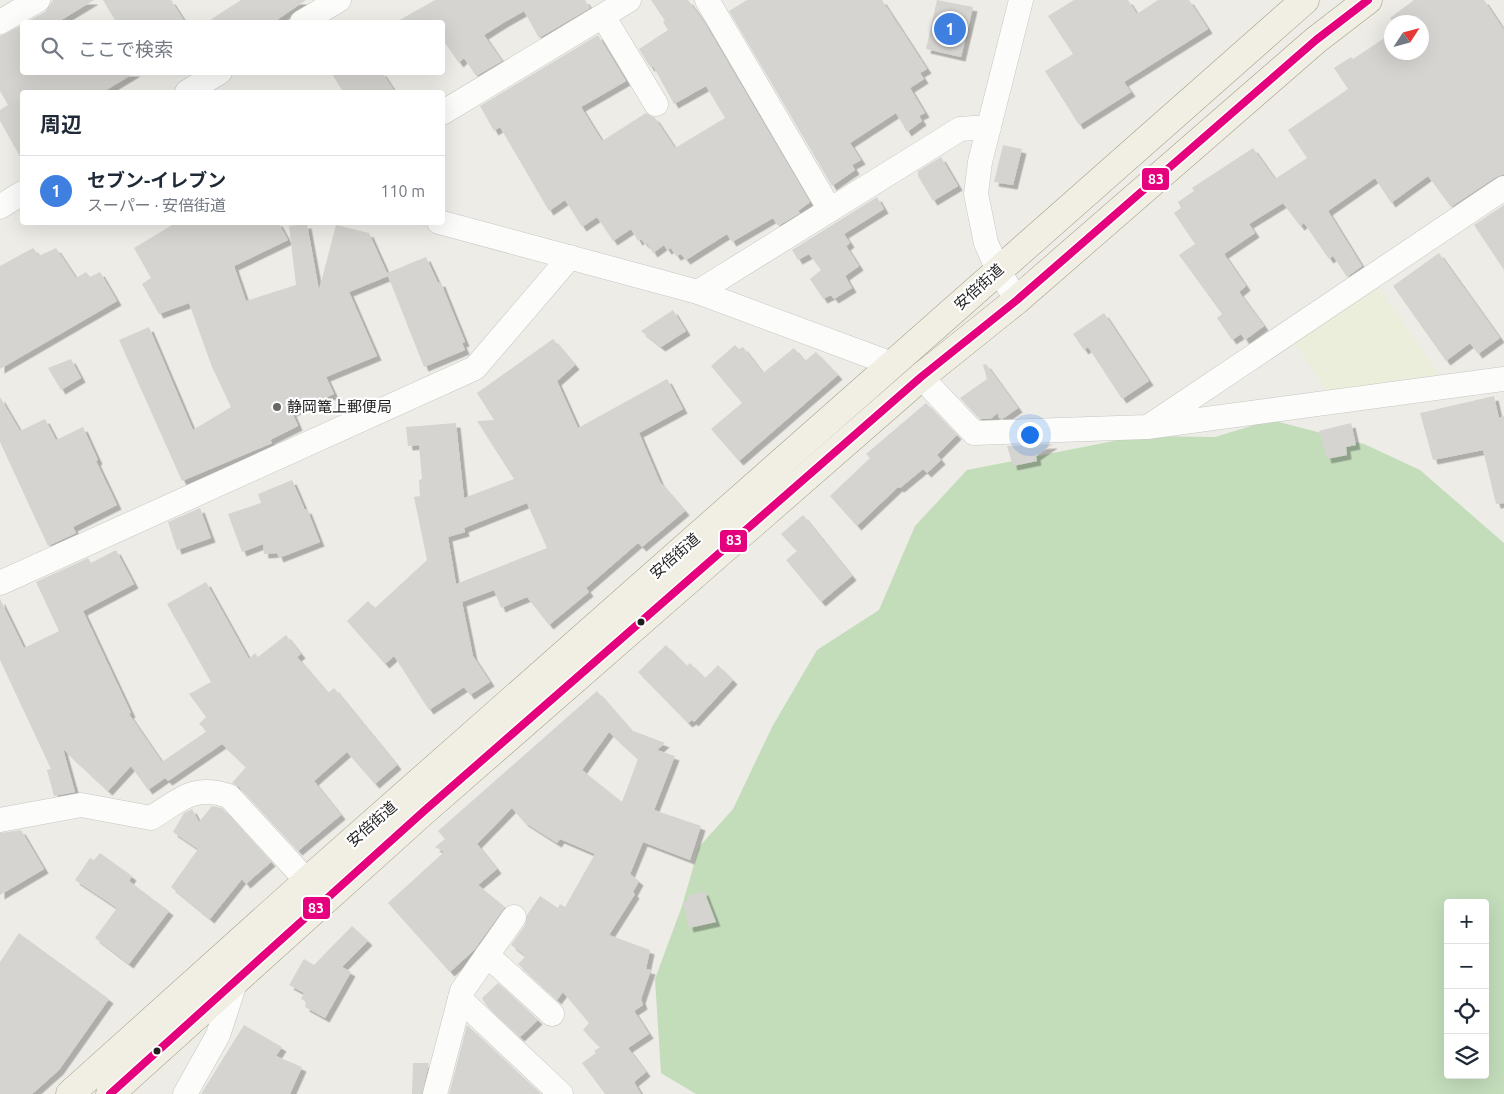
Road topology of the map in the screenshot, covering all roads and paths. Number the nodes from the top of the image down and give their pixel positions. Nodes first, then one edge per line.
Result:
1 (38, 0) edge
2 (339, 0) edge
3 (629, 0) edge
4 (708, 0) edge
5 (1021, 0) edge
6 (1305, 0) edge
7 (1368, 0) edge
8 (603, 16) junction
9 (305, 20) edge
10 (0, 22) edge
11 (215, 75) edge
12 (190, 90) edge
13 (656, 104) dead end
14 (445, 111) edge
15 (989, 127) junction
16 (1504, 188) edge
17 (20, 194) edge
18 (0, 207) edge
19 (830, 210) junction
20 (445, 224) edge
21 (570, 257) junction
22 (998, 270) junction
23 (698, 292) junction
24 (1017, 300) junction
25 (892, 364) junction
26 (921, 377) junction
27 (1504, 379) edge
28 (1147, 427) junction
29 (0, 582) edge
30 (0, 820) edge
31 (307, 881) junction
32 (514, 916) dead end
33 (487, 954) junction
34 (236, 980) junction
35 (460, 999) junction
36 (552, 1014) dead end
37 (70, 1094) edge
38 (110, 1094) edge
39 (185, 1094) edge
40 (435, 1094) edge
41 (561, 1094) edge

1 - 10 street
2 - 9 street
3 - 8 street
4 - 19 street
5 - 15 street
6 - 22 main road, 安倍街道
7 - 24 main road, 安倍街道
8 - 13 street
8 - 14 street
11 - 12 street
15 - 19 street
15 - 22 street
16 - 28 street
17 - 18 street
19 - 23 street
20 - 21 street
21 - 23 street
21 - 29 street
22 - 24 street
22 - 25 main road, 安倍街道
23 - 25 street
24 - 26 main road, 安倍街道
25 - 31 main road, 安倍街道
26 - 28 street
26 - 34 main road, 安倍街道
27 - 28 street
30 - 31 street
31 - 37 main road, 安倍街道
32 - 33 street
33 - 35 street
33 - 36 street
34 - 38 main road, 安倍街道
34 - 39 street
35 - 40 street
35 - 41 street

